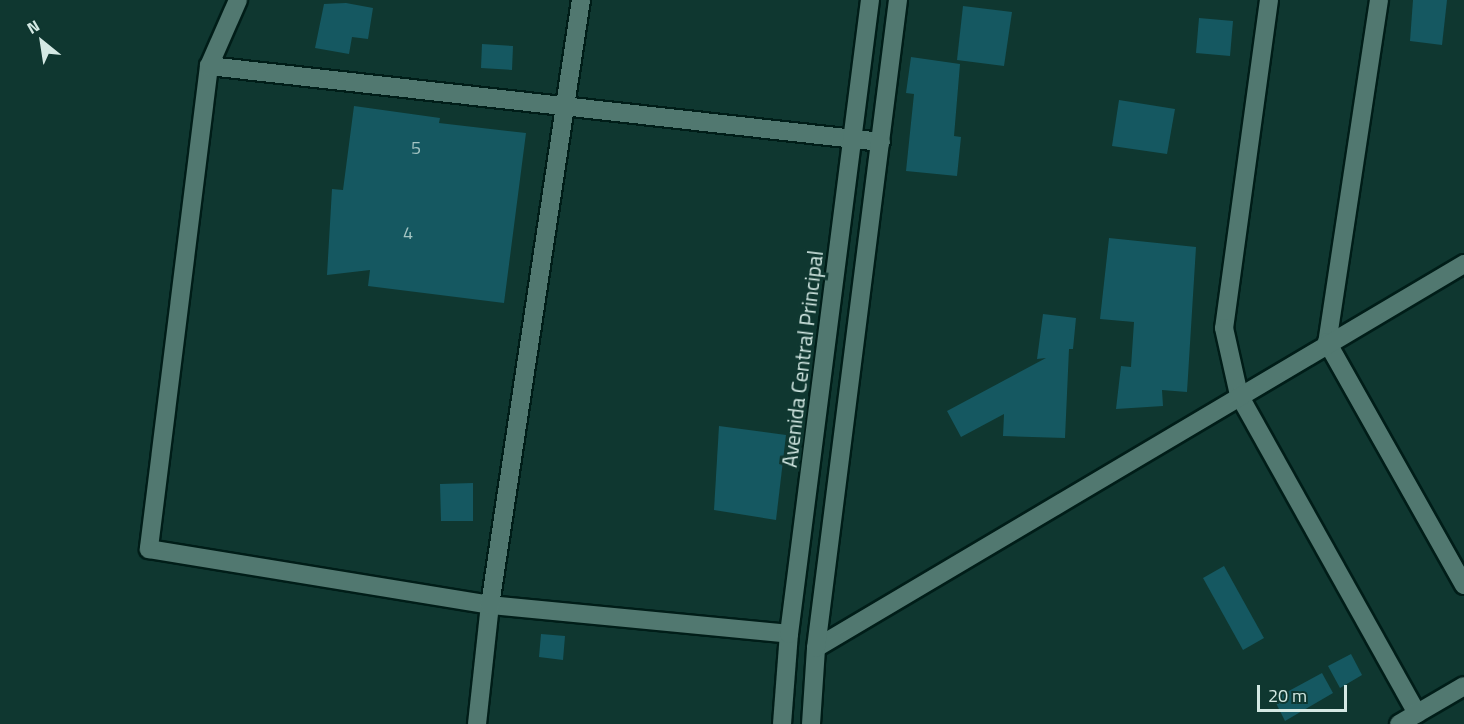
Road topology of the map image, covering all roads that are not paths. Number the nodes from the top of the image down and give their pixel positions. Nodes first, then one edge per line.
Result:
1 (238, 0) edge
2 (581, 0) edge
3 (870, 0) edge
4 (898, 0) edge
5 (1269, 0) edge
6 (1379, 0) edge
7 (209, 66) junction
8 (566, 108) junction
9 (852, 138) junction
10 (880, 142) junction
11 (1464, 264) edge
12 (1327, 342) junction
13 (1239, 395) junction
14 (1464, 585) edge
15 (490, 605) junction
16 (789, 634) junction
17 (816, 648) junction
18 (1464, 686) edge
19 (1417, 714) junction
20 (477, 724) edge
21 (782, 724) edge
22 (811, 724) edge
23 (1400, 724) edge

1 - 7 street
2 - 8 street
3 - 9 street, Avenida Central Principal
4 - 10 street
5 - 13 street
6 - 12 street
7 - 8 street
7 - 15 street
8 - 9 street
8 - 15 street
9 - 10 street
9 - 16 street, Avenida Central Principal
10 - 17 street
11 - 12 street
12 - 13 street
12 - 14 street
13 - 17 street
13 - 19 street
15 - 16 street
15 - 20 street
16 - 21 street, Avenida Central Principal
17 - 22 street
18 - 19 street
19 - 23 street

